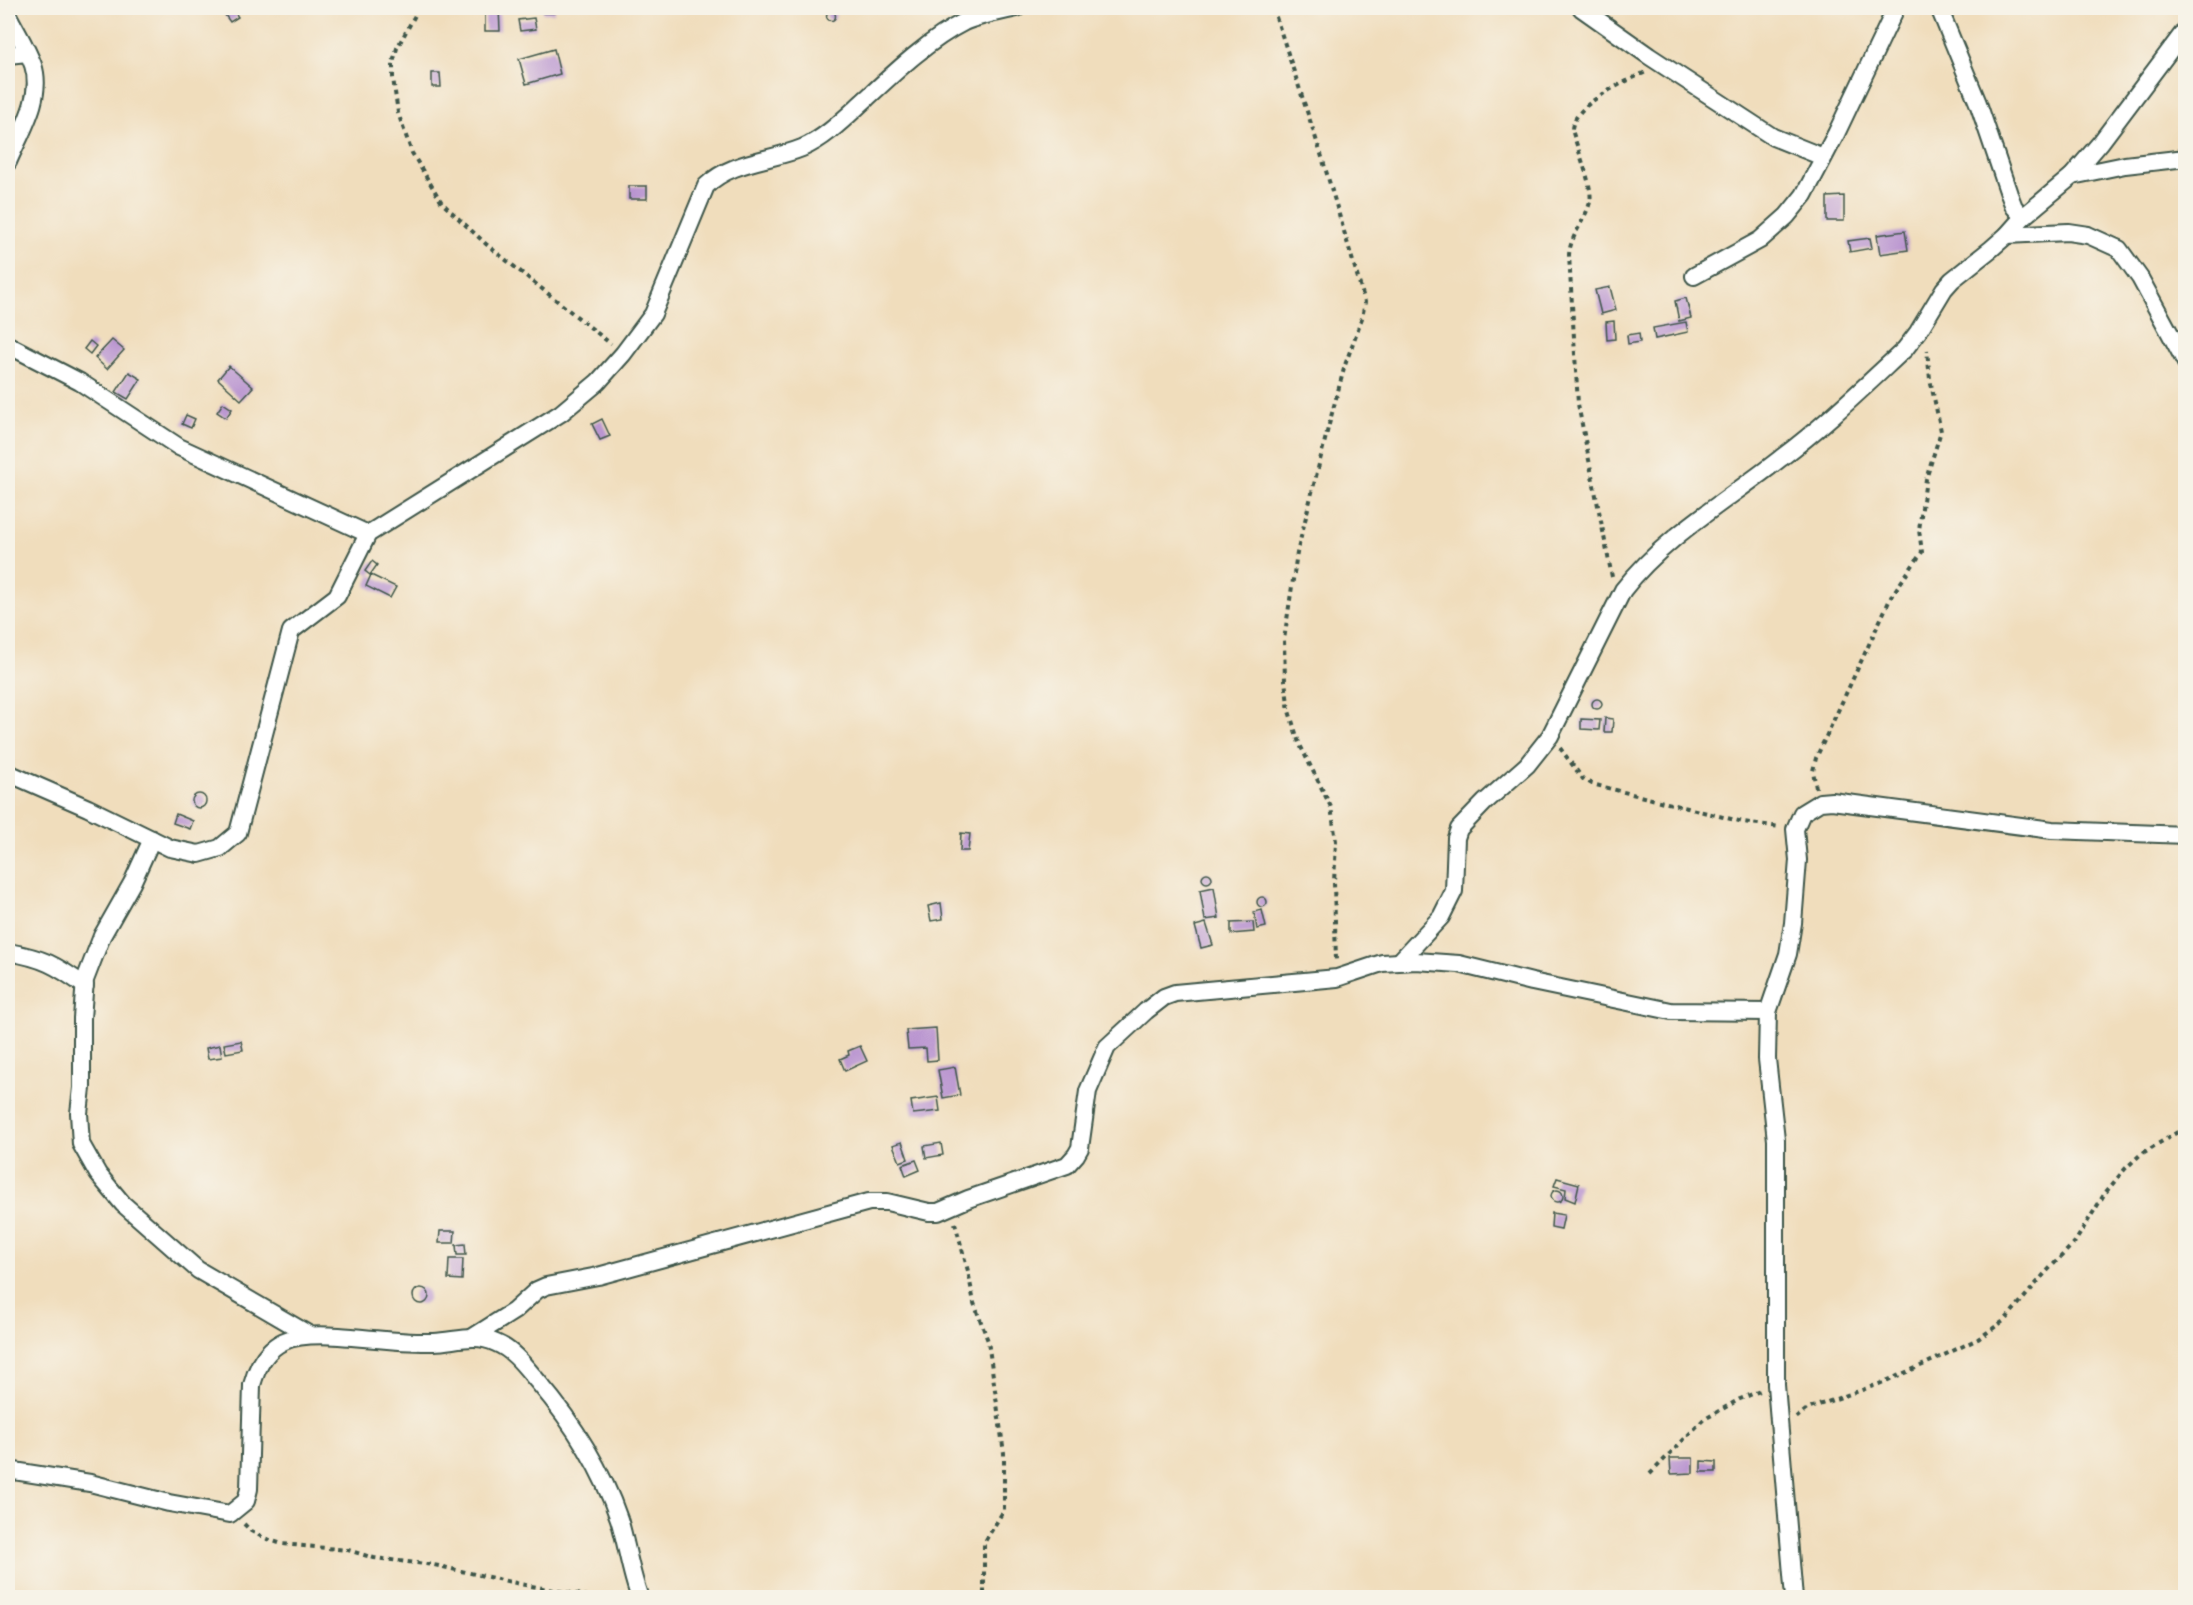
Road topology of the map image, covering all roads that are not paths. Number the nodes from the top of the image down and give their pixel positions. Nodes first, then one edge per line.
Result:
1 (1017, 8) edge
2 (1581, 8) edge
3 (1896, 8) edge
4 (1939, 8) edge
5 (8, 15) edge
6 (2186, 29) edge
7 (27, 53) junction
8 (8, 55) edge
9 (1823, 157) junction
10 (2186, 158) edge
11 (8, 162) edge
12 (2072, 176) junction
13 (2022, 217) junction
14 (2007, 236) junction
15 (1694, 276) dead end
16 (8, 345) edge
17 (2186, 363) edge
18 (368, 534) junction
19 (8, 773) edge
20 (2186, 835) edge
21 (152, 839) junction
22 (8, 951) edge
23 (1400, 960) junction
24 (85, 986) junction
25 (1768, 1012) junction
26 (308, 1334) junction
27 (473, 1337) junction
28 (8, 1470) edge
29 (640, 1598) edge
30 (1794, 1598) edge

1 - 18 street
2 - 9 street
3 - 9 street
4 - 13 street
5 - 7 street
6 - 12 street
7 - 8 street
7 - 11 street
9 - 15 street
10 - 12 street
12 - 13 street
13 - 14 street
14 - 17 street
14 - 23 street
16 - 18 street
18 - 21 street
19 - 21 street
20 - 25 street
21 - 24 street
22 - 24 street
23 - 25 street
23 - 27 street
24 - 26 street
25 - 30 street
26 - 27 street
26 - 28 street
27 - 29 street

